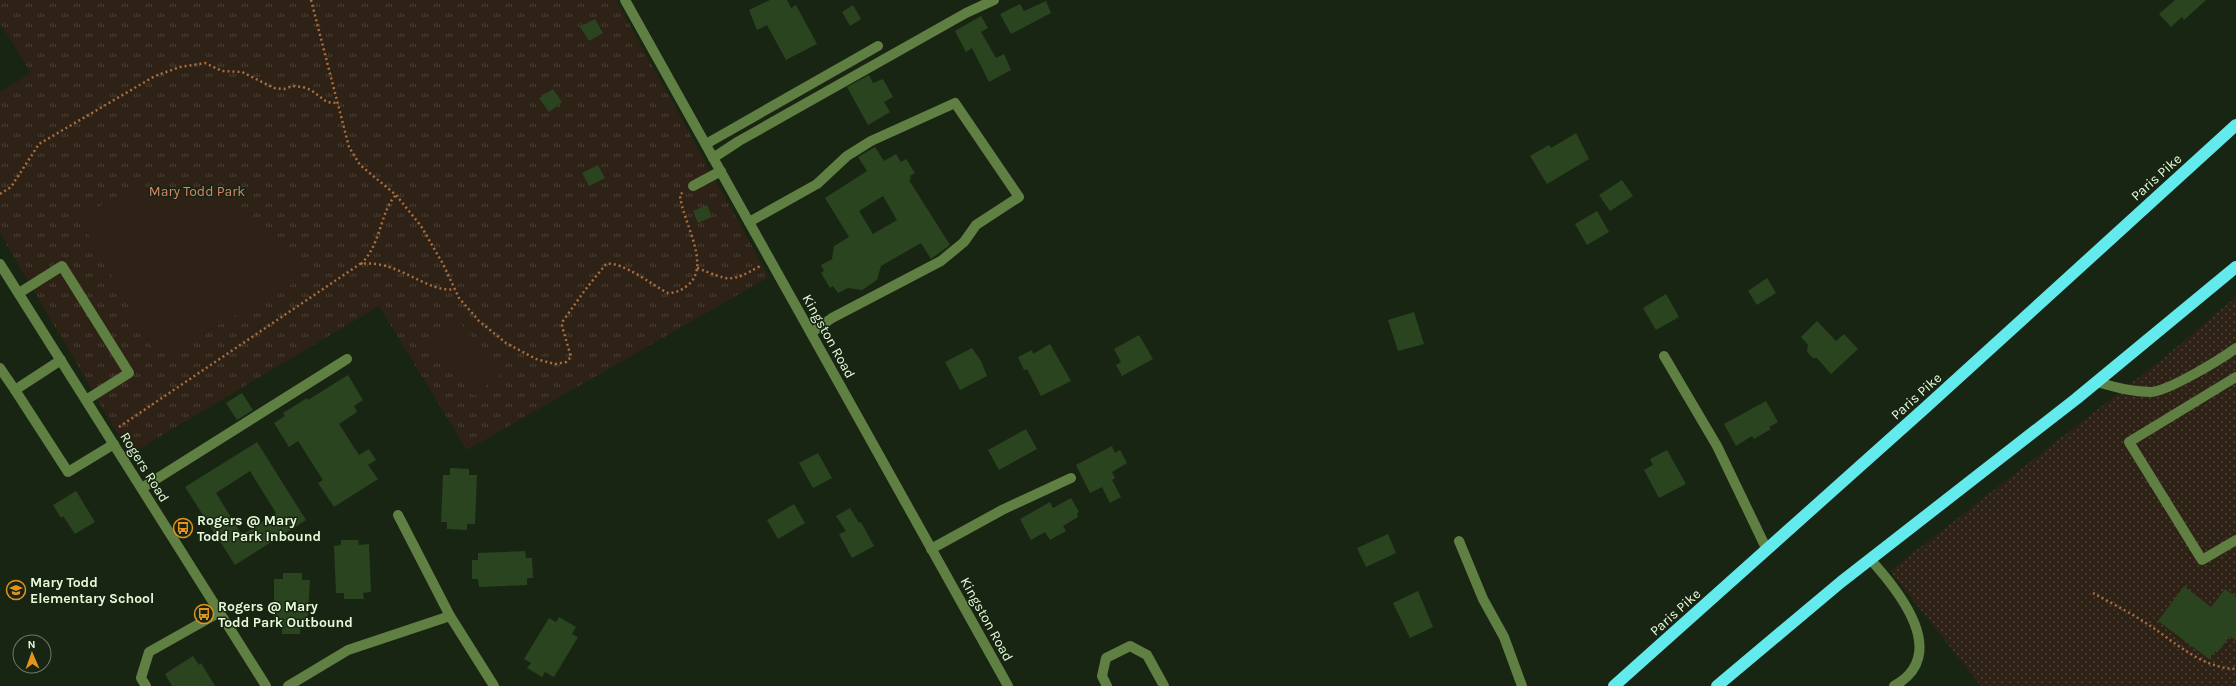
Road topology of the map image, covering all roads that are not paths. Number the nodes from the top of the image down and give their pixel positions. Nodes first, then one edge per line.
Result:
1 (625, 0) edge
2 (994, 0) edge
3 (878, 46) dead end
4 (2236, 125) edge
5 (706, 144) junction
6 (714, 158) junction
7 (721, 171) junction
8 (693, 186) road end
9 (749, 222) junction
10 (0, 264) edge
11 (2236, 267) edge
12 (19, 293) junction
13 (811, 333) junction
14 (2235, 352) edge
15 (1664, 356) dead end
16 (346, 359) dead end
17 (61, 360) junction
18 (0, 368) edge
19 (2236, 377) edge
20 (2097, 382) junction
21 (15, 390) junction
22 (86, 400) junction
23 (114, 444) junction
24 (1071, 478) dead end
25 (142, 488) junction
26 (398, 515) dead end
27 (2236, 540) edge
28 (1459, 541) dead end
29 (931, 549) junction
30 (1766, 550) junction
31 (1870, 559) junction
32 (220, 612) junction
33 (450, 616) junction
34 (146, 686) edge
35 (266, 686) edge
36 (288, 686) edge
37 (494, 686) edge
38 (1008, 686) edge
39 (1107, 686) edge
40 (1164, 686) edge
41 (1522, 686) edge
42 (1614, 686) edge
43 (1717, 686) edge
44 (1894, 686) edge

1 - 5 street, Kingston Road
2 - 6 street
3 - 5 street
4 - 30 highway, Paris Pike
5 - 6 street, Kingston Road
6 - 7 street, Kingston Road
7 - 8 street
7 - 9 street, Kingston Road
9 - 13 street, Kingston Road
9 - 13 street
10 - 12 street, Rogers Road
11 - 20 highway
12 - 17 street, Rogers Road
12 - 22 street
13 - 29 street, Kingston Road
14 - 20 street
15 - 30 street
16 - 25 street
17 - 21 street
17 - 22 street, Rogers Road
18 - 21 street
19 - 27 street
20 - 31 highway
21 - 23 street
22 - 23 street, Rogers Road
23 - 25 street, Rogers Road
24 - 29 street
25 - 32 street, Rogers Road
26 - 33 street
28 - 41 street
29 - 38 street, Kingston Road
30 - 42 highway, Paris Pike
31 - 43 highway
31 - 44 street
32 - 34 street
32 - 35 street, Rogers Road
33 - 36 street
33 - 37 street
39 - 40 street

